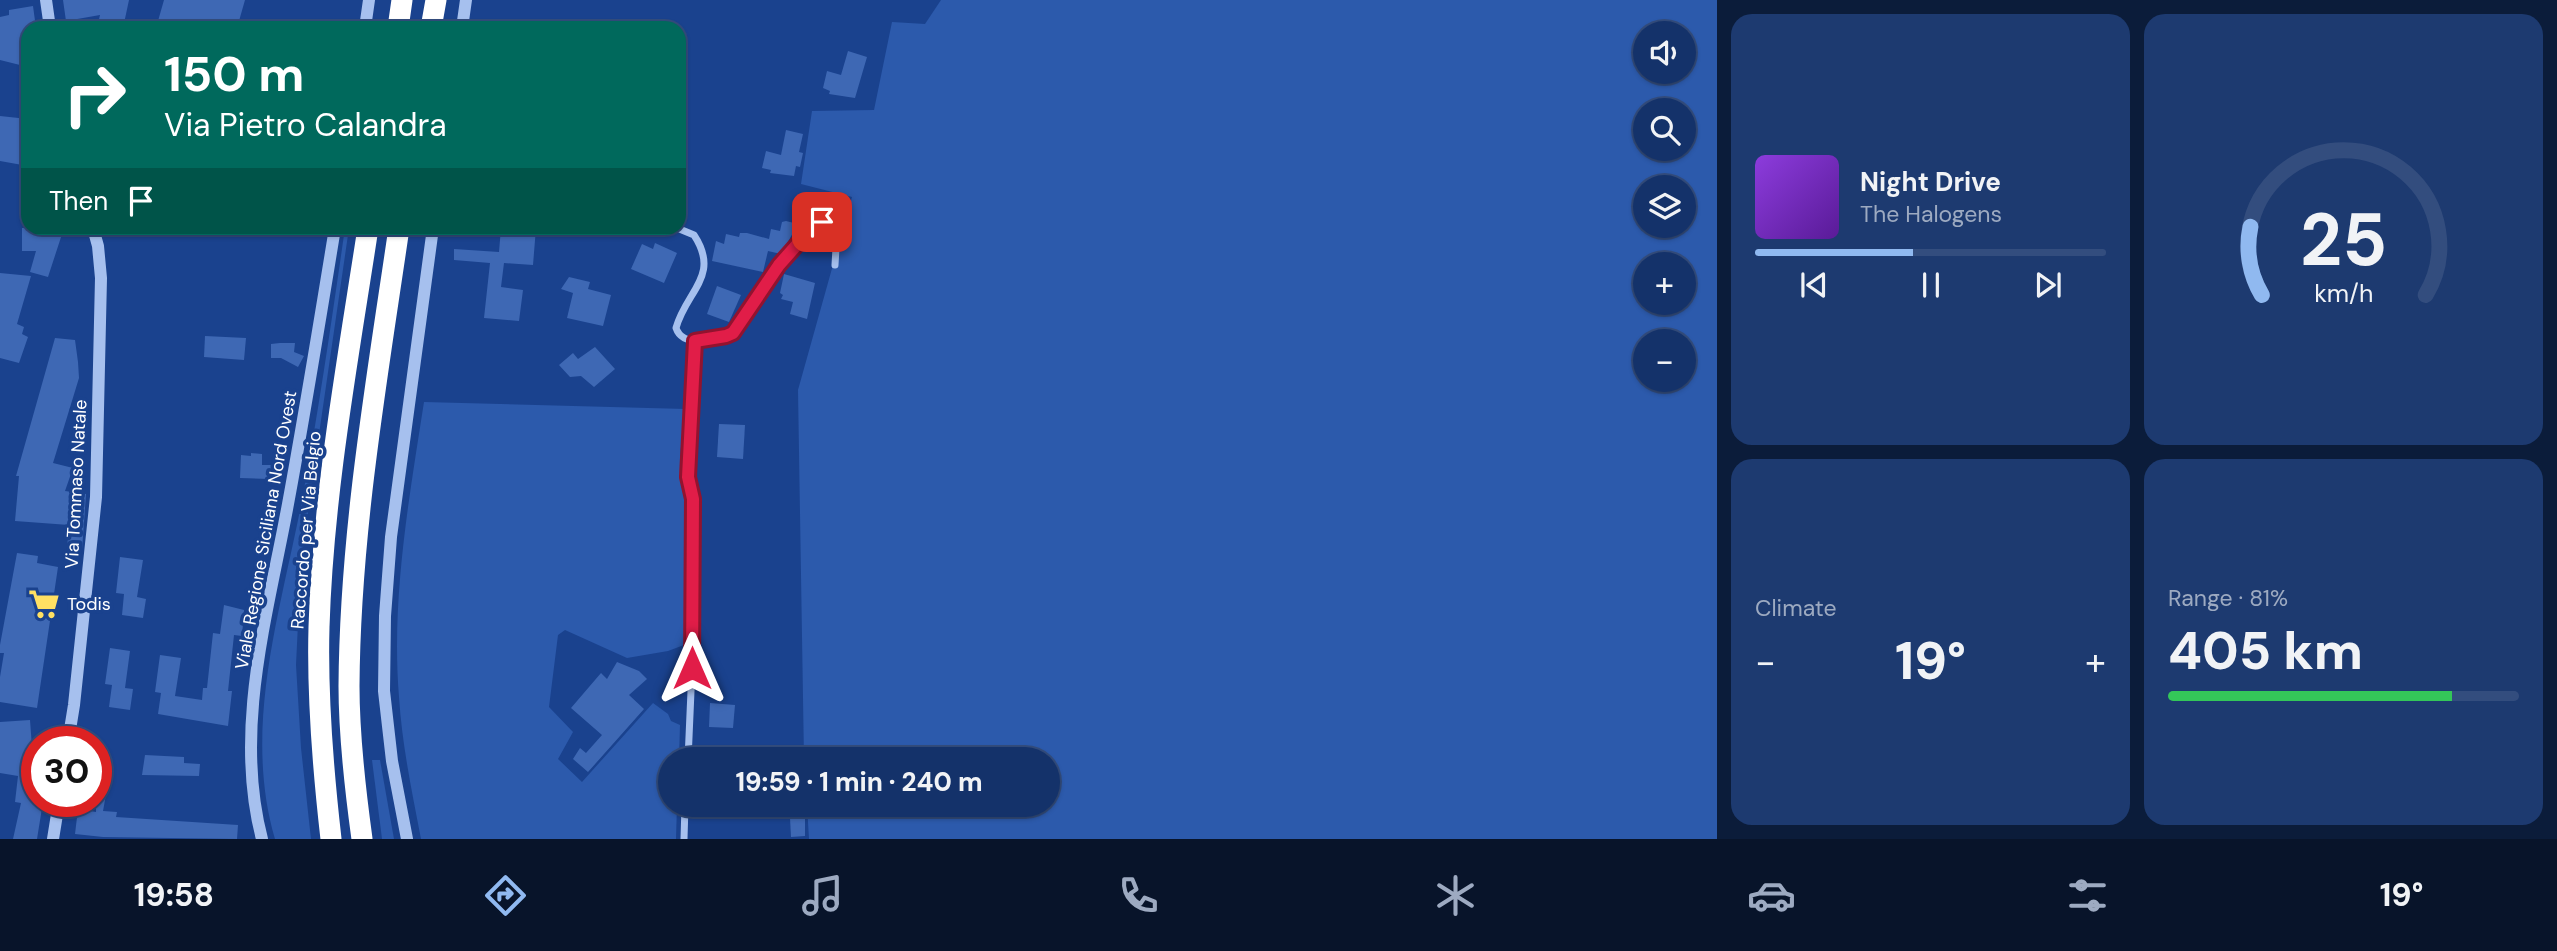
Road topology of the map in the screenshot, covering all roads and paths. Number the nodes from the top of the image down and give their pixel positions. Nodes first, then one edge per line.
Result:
1 (46, 0) edge
2 (369, 0) edge
3 (402, 0) edge
4 (434, 0) edge
5 (466, 0) edge
6 (49, 21) edge
7 (366, 21) edge
8 (399, 21) edge
9 (430, 21) edge
10 (463, 21) edge
11 (686, 232) edge
12 (95, 235) edge
13 (334, 235) edge
14 (367, 235) edge
15 (398, 235) edge
16 (432, 235) edge
17 (835, 265) dead end
18 (695, 341) junction
19 (71, 726) edge
20 (689, 747) edge
21 (57, 817) edge
22 (685, 817) edge
23 (53, 839) edge
24 (262, 839) edge
25 (331, 839) edge
26 (362, 839) edge
27 (407, 839) edge
28 (684, 839) edge

1 - 6 street
2 - 7 street
3 - 8 highway
4 - 9 highway
5 - 10 street
11 - 18 street
12 - 19 street, Via Tommaso Natale
13 - 24 street, Viale Regione Siciliana Nord Ovest
14 - 25 highway, Raccordo per Via Belgio
15 - 26 highway
16 - 27 street
17 - 18 street
18 - 20 street
21 - 23 street
22 - 28 street

